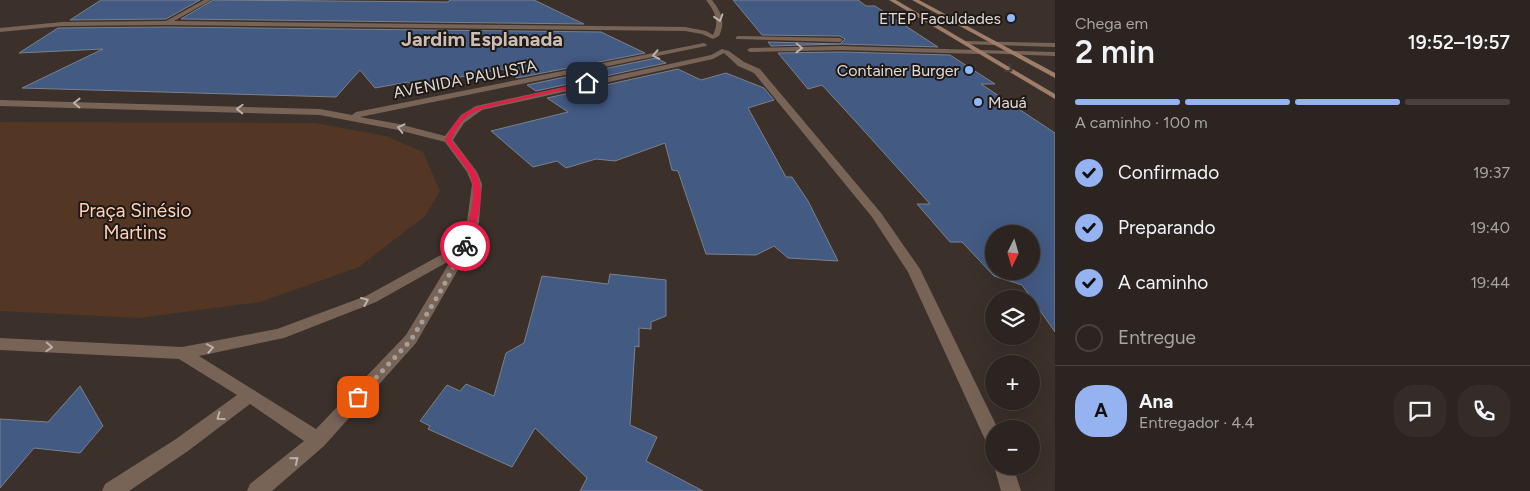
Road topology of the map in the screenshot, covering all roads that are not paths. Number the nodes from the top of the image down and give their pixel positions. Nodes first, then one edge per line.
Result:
1 (208, 0) edge
2 (709, 0) edge
3 (892, 0) edge
4 (915, 0) edge
5 (166, 23) junction
6 (665, 29) junction
7 (0, 30) edge
8 (724, 37) junction
9 (849, 40) dead end
10 (704, 42) junction
11 (944, 42) dead end
12 (965, 43) junction
13 (994, 43) junction
14 (1055, 44) edge
15 (748, 50) junction
16 (725, 51) junction
17 (979, 52) junction
18 (1011, 53) junction
19 (1055, 54) edge
20 (756, 64) junction
21 (1055, 76) edge
22 (1055, 97) edge
23 (0, 103) edge
24 (349, 116) junction
25 (448, 140) junction
26 (465, 247) junction
27 (0, 344) edge
28 (182, 354) junction
29 (250, 395) junction
30 (985, 421) edge
31 (318, 440) junction
32 (1006, 475) edge
33 (112, 491) edge
34 (257, 491) edge
35 (1011, 491) edge

1 - 5 street
2 -> 8 street
3 - 12 main road
4 - 13 main road
5 - 6 street
5 - 7 street
6 - 8 street
6 - 10 street
8 - 9 street
8 - 10 street, AVENIDA PAULISTA
8 - 15 street
10 - 16 street
10 -> 24 street, AVENIDA PAULISTA
11 - 12 street
12 - 13 street
12 - 17 main road
13 - 14 street
13 - 18 main road
15 - 16 street
15 -> 17 street
15 - 20 street
16 - 20 street
16 - 25 street, AVENIDA PAULISTA
17 - 18 street
17 -> 22 main road
18 - 19 street
18 - 21 main road
20 - 30 street
24 -> 23 street
25 -> 24 street
25 - 26 street
28 -> 26 street
26 - 31 street
27 -> 28 street
28 - 29 street
29 - 31 street
29 -> 33 street
34 -> 31 street
32 - 35 street

